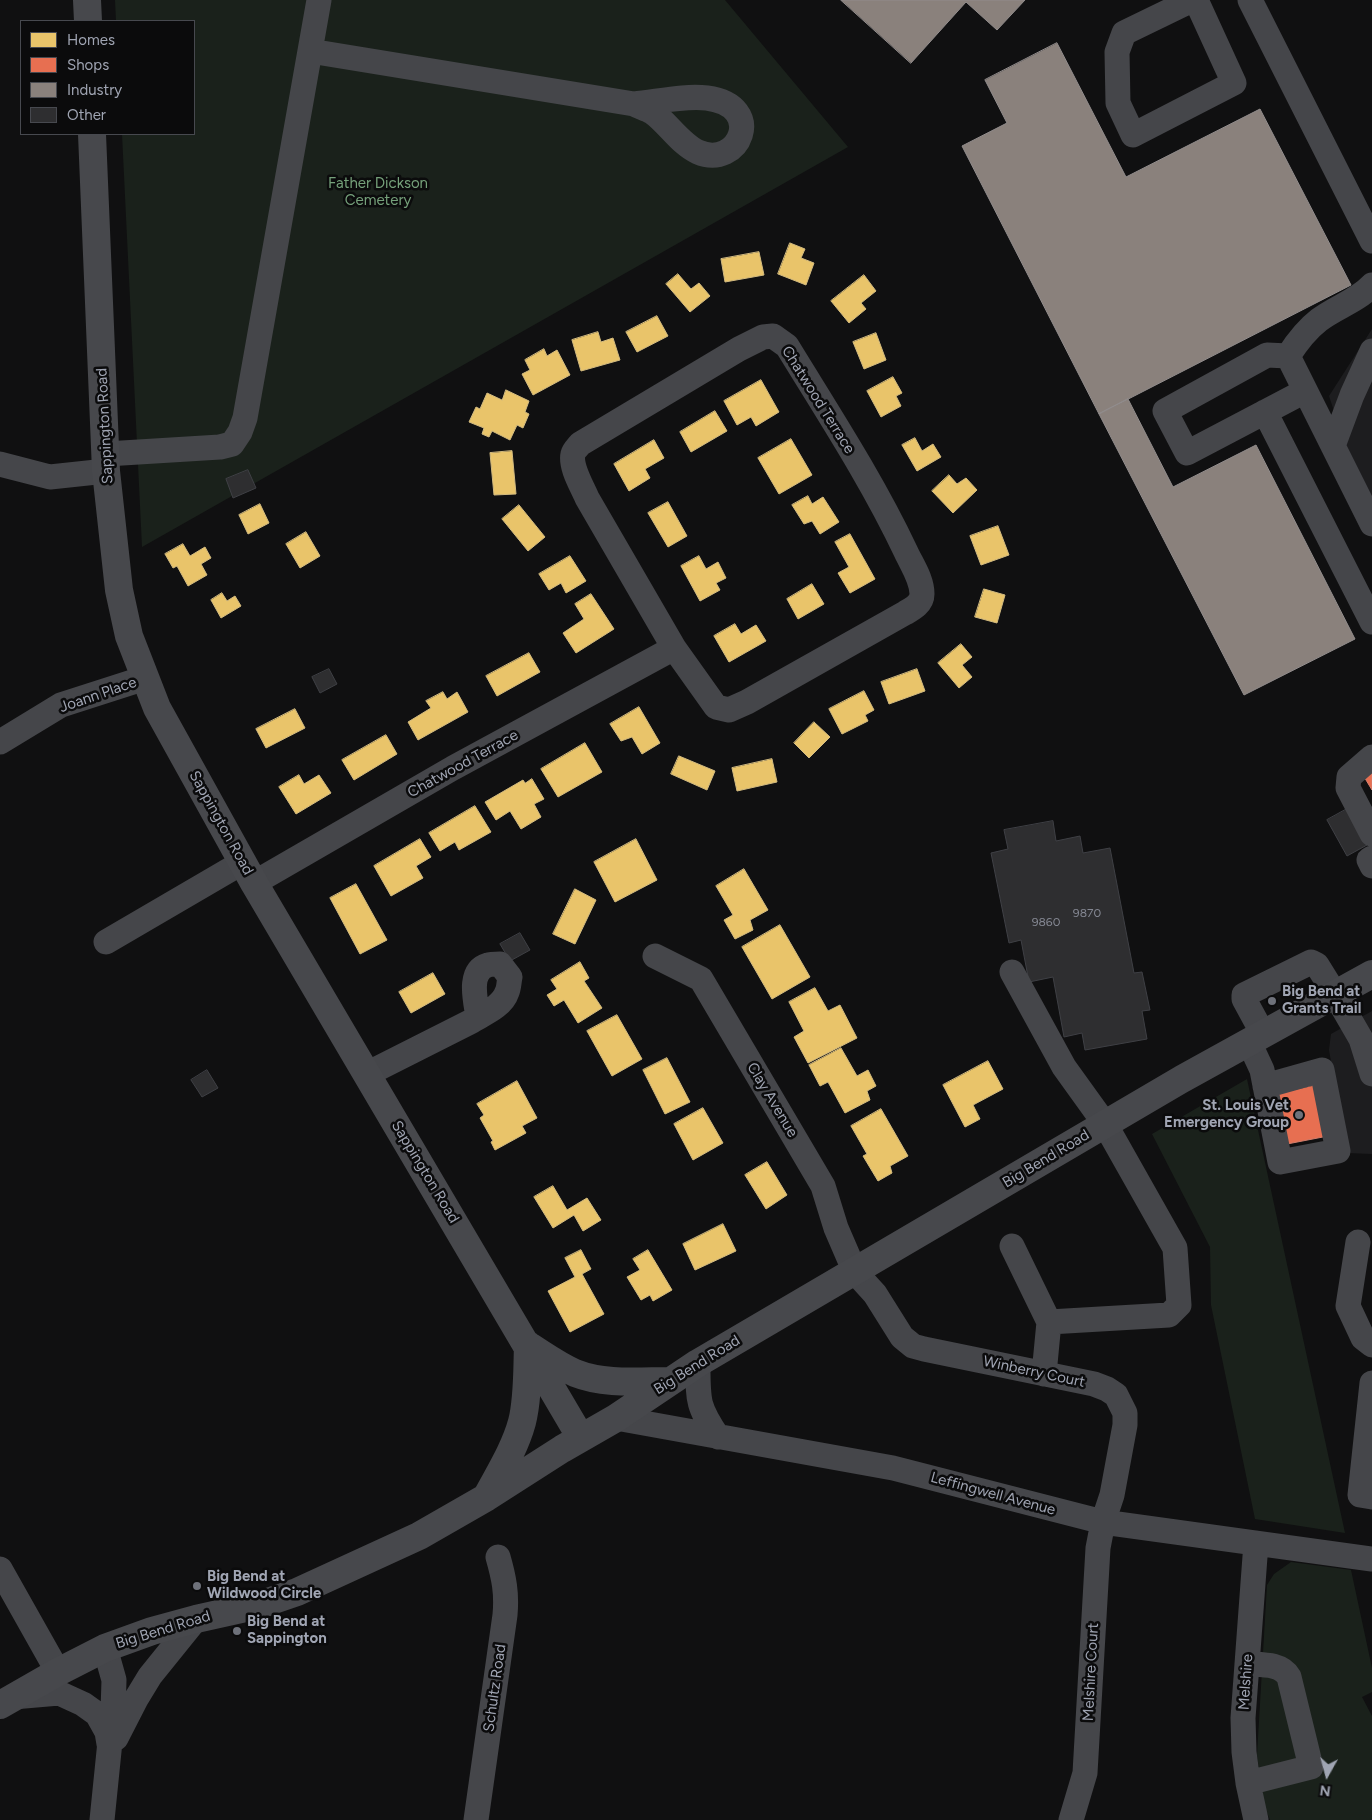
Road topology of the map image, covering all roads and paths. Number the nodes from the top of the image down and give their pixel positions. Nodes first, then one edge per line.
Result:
1 (87, 0) edge
2 (319, 0) edge
3 (1194, 0) edge
4 (1250, 0) edge
5 (88, 20) edge
6 (310, 51) junction
7 (634, 104) dead end
8 (92, 135) edge
9 (1372, 241) edge
10 (1372, 285) edge
11 (1288, 356) junction
12 (1370, 359) edge
13 (1310, 401) junction
14 (1265, 412) junction
15 (1333, 446) junction
16 (106, 463) junction
17 (0, 464) edge
18 (1372, 524) edge
19 (1372, 622) edge
20 (674, 648) junction
21 (145, 678) junction
22 (0, 742) edge
23 (1372, 757) edge
24 (1372, 834) edge
25 (1372, 858) edge
26 (1372, 866) edge
27 (249, 872) junction
28 (106, 942) dead end
29 (655, 956) dead end
30 (1012, 972) dead end
31 (1372, 974) edge
32 (1336, 994) junction
33 (478, 1017) dead end
34 (1366, 1036) edge
35 (1256, 1038) junction
36 (367, 1074) junction
37 (1372, 1074) edge
38 (1265, 1086) dead end
39 (1105, 1124) junction
40 (1358, 1242) dead end
41 (1012, 1246) dead end
42 (856, 1272) junction
43 (1049, 1322) junction
44 (528, 1345) junction
45 (1372, 1345) edge
46 (698, 1363) junction
47 (1044, 1374) junction
48 (671, 1380) junction
49 (1372, 1383) edge
50 (616, 1418) junction
51 (718, 1437) junction
52 (581, 1438) junction
53 (486, 1497) junction
54 (1372, 1497) edge
55 (1102, 1522) junction
56 (1256, 1543) junction
57 (498, 1557) dead end
58 (1372, 1559) edge
59 (0, 1569) edge
60 (196, 1619) junction
61 (105, 1648) junction
62 (1247, 1664) junction
63 (58, 1672) junction
64 (6, 1701) edge
65 (110, 1751) junction
66 (1248, 1783) junction
67 (102, 1820) edge
68 (476, 1820) edge
69 (1071, 1820) edge
70 (1256, 1820) edge

1 - 5 main road
2 - 6 street
3 - 3 street
4 - 9 street
6 - 7 street
6 - 16 street
8 - 16 main road, Sappington Road
10 - 11 street
11 - 13 street
11 - 14 street
12 - 15 street
13 - 14 street
13 - 15 street
14 - 19 street
15 - 18 street
16 - 17 street
16 - 21 main road, Sappington Road
20 - 20 street, Chatwood Terrace
20 - 27 street, Chatwood Terrace
21 - 22 street, Joann Place
21 - 27 main road, Sappington Road
23 - 24 street
25 - 26 street
27 - 28 street, Chatwood Terrace
27 - 36 main road, Sappington Road
29 - 42 street, Clay Avenue
30 - 39 street
31 - 32 main road, Big Bend Road
32 - 34 street
32 - 35 main road, Big Bend Road
32 - 35 street
33 - 36 street
34 - 37 street
35 - 38 street
35 - 39 main road, Big Bend Road
36 - 44 main road, Sappington Road
39 - 42 main road, Big Bend Road
39 - 43 street
40 - 45 street
41 - 43 street
42 - 46 main road, Big Bend Road
42 - 47 street, Winberry Court
43 - 47 street
44 - 48 main road
44 - 52 main road, Sappington Road
44 - 53 main road
46 - 48 main road, Big Bend Road
46 - 51 street
47 - 55 street, Winberry Court
48 - 50 main road, Big Bend Road
49 - 54 street
50 - 51 street, Leffingwell Avenue
50 - 52 main road, Big Bend Road
51 - 55 street, Leffingwell Avenue
52 - 53 main road, Big Bend Road
53 - 60 main road, Big Bend Road
55 - 56 street, Leffingwell Avenue
55 - 69 street, Melshire Court
56 - 58 street, Leffingwell Avenue
56 - 62 street, Melshire
57 - 68 street, Schultz Road
59 - 63 street
60 - 61 main road, Big Bend Road
60 - 65 street
61 - 63 main road, Big Bend Road
61 - 65 street
62 - 66 street, Melshire
62 - 66 street
63 - 64 main road, Big Bend Road
64 - 65 street
65 - 67 street
66 - 70 street, Melshire

